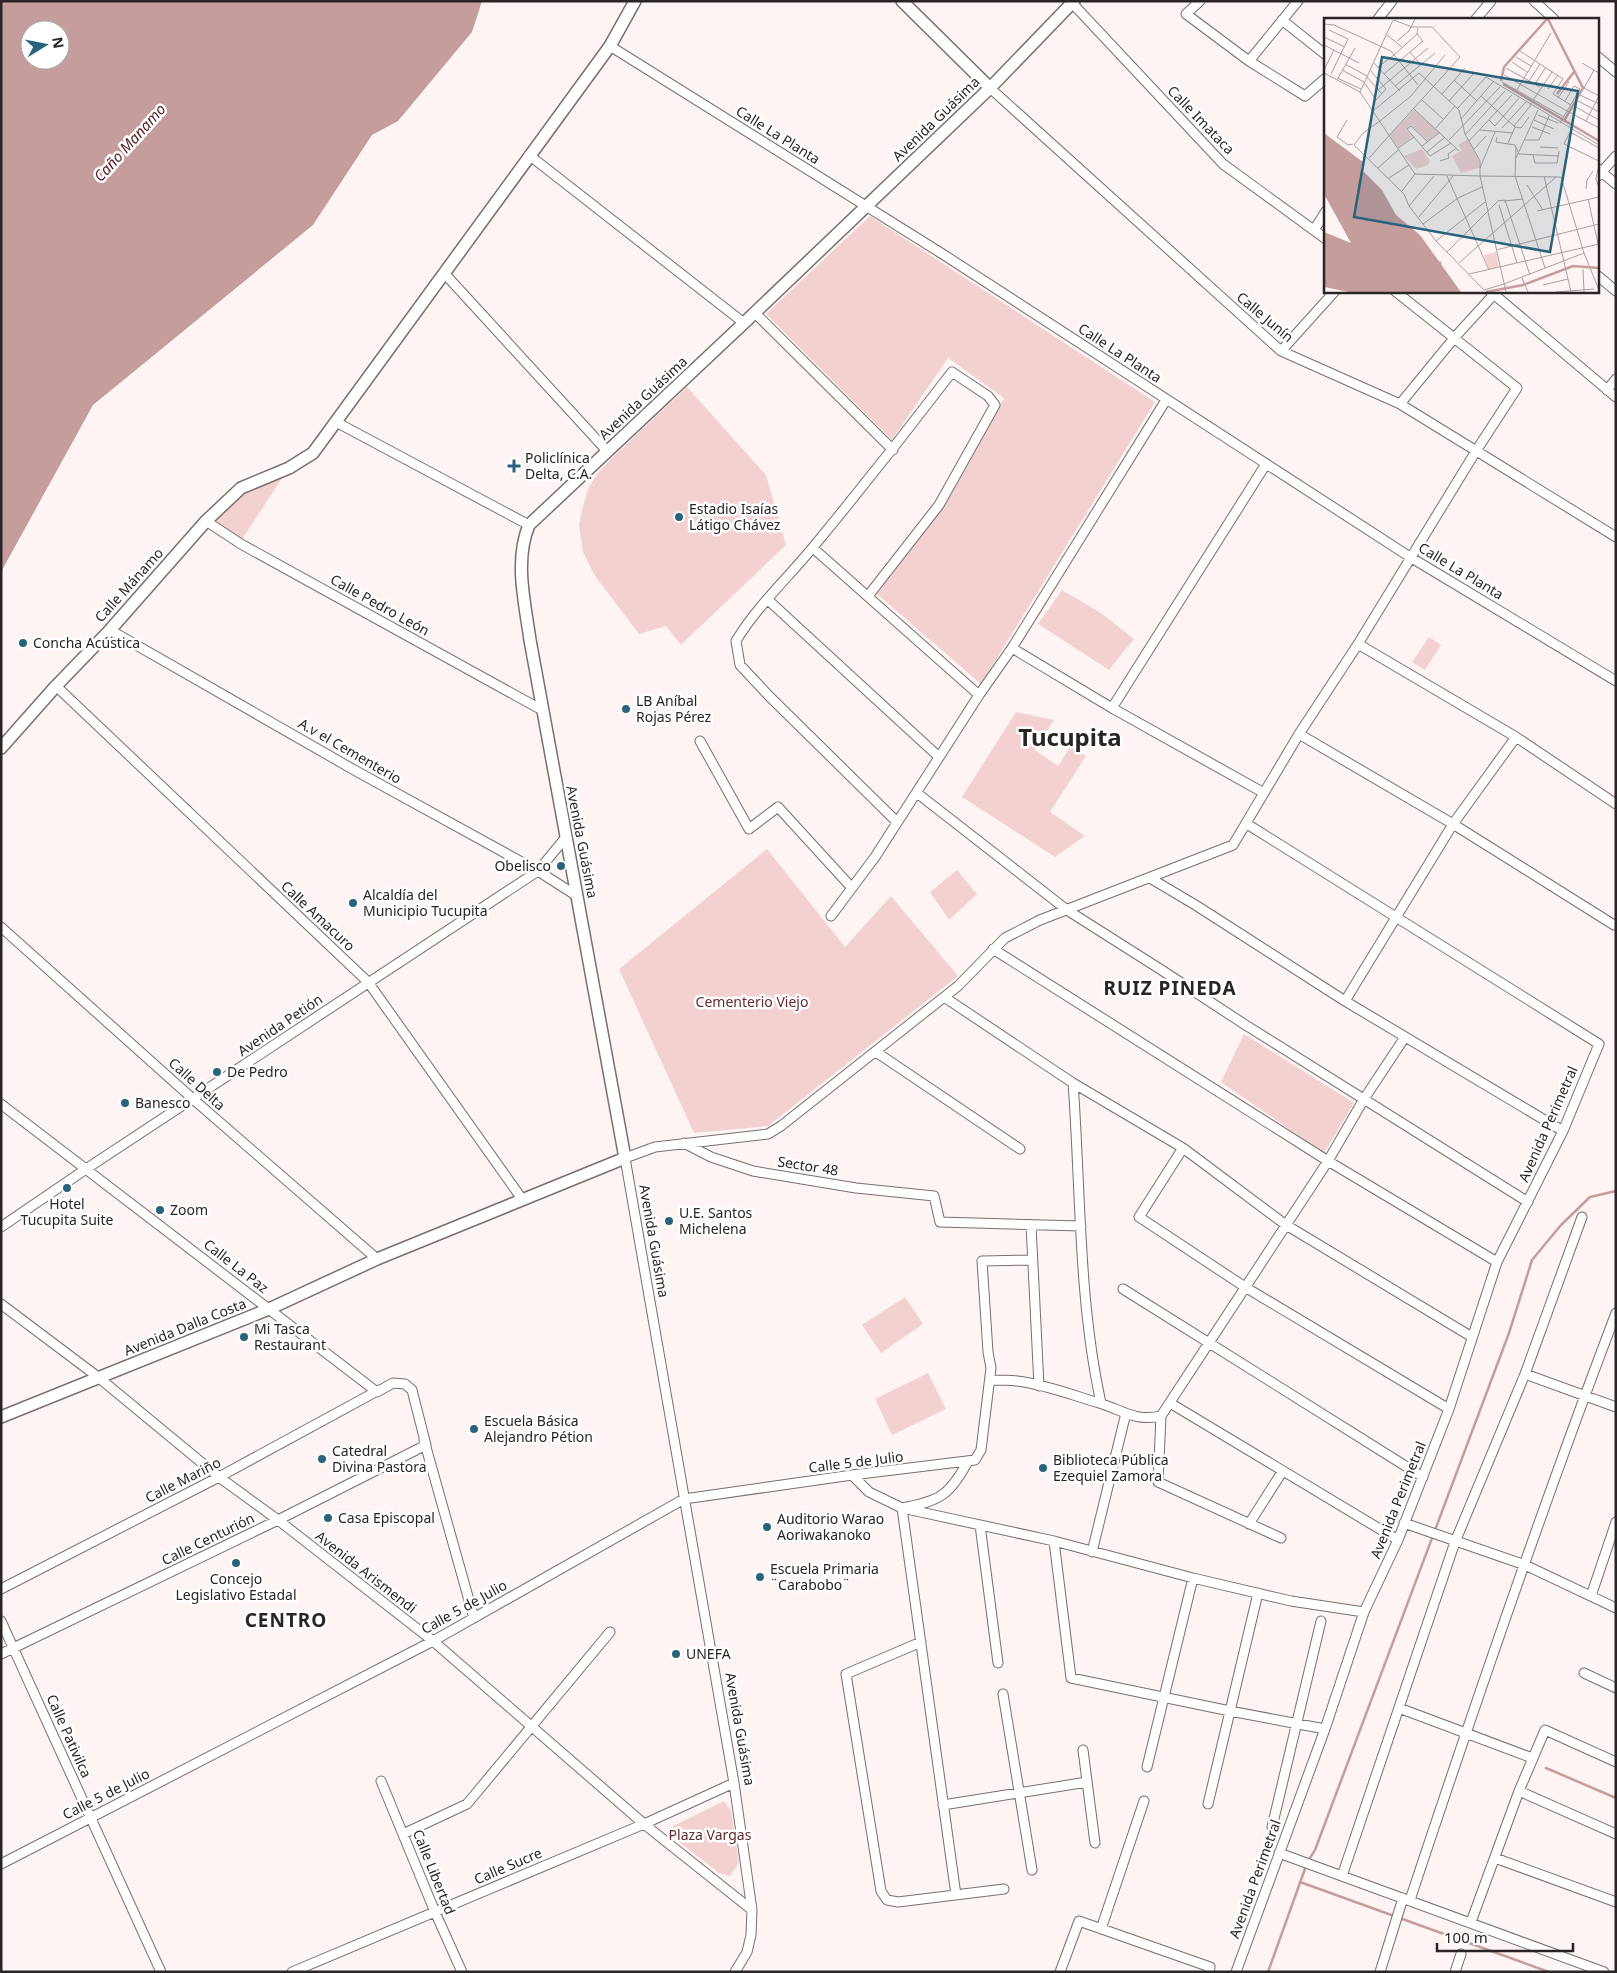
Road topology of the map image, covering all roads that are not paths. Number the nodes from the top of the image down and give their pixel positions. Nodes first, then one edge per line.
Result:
1 (635, 1) edge
2 (902, 1) edge
3 (1200, 1) edge
4 (1298, 1) edge
5 (1392, 1) edge
6 (1490, 1) edge
7 (1534, 1) edge
8 (1073, 2) edge
9 (1379, 18) edge
10 (1477, 18) edge
11 (1553, 18) edge
12 (1282, 20) junction
13 (610, 46) junction
14 (1324, 53) edge
15 (1600, 59) edge
16 (1249, 61) junction
17 (1616, 72) edge
18 (1324, 80) edge
19 (990, 88) junction
20 (529, 156) junction
21 (1616, 156) edge
22 (1600, 172) edge
23 (1616, 184) edge
24 (866, 207) junction
25 (1324, 214) edge
26 (1314, 230) junction
27 (1324, 238) edge
28 (445, 274) junction
29 (1600, 278) edge
30 (1616, 291) edge
31 (1334, 292) edge
32 (1396, 292) edge
33 (1494, 292) edge
34 (755, 312) junction
35 (744, 323) junction
36 (1455, 337) junction
37 (1281, 351) junction
38 (1616, 379) edge
39 (1607, 390) junction
40 (1616, 398) edge
41 (1166, 400) junction
42 (1400, 404) junction
43 (336, 422) junction
44 (893, 450) junction
45 (1476, 451) junction
46 (608, 452) junction
47 (1266, 464) junction
48 (206, 521) junction
49 (528, 525) junction
50 (1616, 536) edge
51 (813, 548) junction
52 (1410, 556) junction
53 (868, 596) junction
54 (767, 600) junction
55 (110, 630) junction
56 (1358, 644) junction
57 (1012, 648) junction
58 (1616, 681) edge
59 (56, 686) junction
60 (979, 695) junction
61 (1112, 708) junction
62 (542, 710) junction
63 (1299, 734) junction
64 (1516, 737) junction
65 (700, 740) dead end
66 (1, 748) edge
67 (939, 757) junction
68 (1264, 792) junction
69 (917, 794) junction
70 (1616, 804) edge
71 (897, 822) junction
72 (1247, 824) junction
73 (1453, 824) junction
74 (566, 836) junction
75 (538, 872) junction
76 (1150, 878) junction
77 (852, 888) junction
78 (577, 896) junction
79 (1067, 910) junction
80 (831, 916) dead end
81 (1396, 919) junction
82 (1614, 925) dead end
83 (1, 927) edge
84 (993, 949) junction
85 (368, 982) junction
86 (944, 997) junction
87 (1345, 1001) junction
88 (1404, 1036) junction
89 (876, 1052) junction
90 (1073, 1083) junction
91 (1364, 1099) junction
92 (193, 1100) junction
93 (1, 1104) edge
94 (1562, 1131) junction
95 (683, 1143) junction
96 (1183, 1148) junction
97 (1020, 1149) dead end
98 (625, 1158) junction
99 (1328, 1161) junction
100 (86, 1169) junction
101 (522, 1199) junction
102 (1528, 1202) junction
103 (1582, 1217) dead end
104 (1031, 1225) junction
105 (1286, 1225) junction
106 (1081, 1226) junction
107 (1, 1227) edge
108 (377, 1259) junction
109 (1032, 1260) junction
110 (1497, 1262) junction
111 (1244, 1287) junction
112 (1123, 1289) dead end
113 (1, 1304) edge
114 (269, 1309) junction
115 (1616, 1313) edge
116 (1472, 1336) junction
117 (1209, 1343) junction
118 (1525, 1374) junction
119 (98, 1377) junction
120 (990, 1380) junction
121 (1039, 1386) junction
122 (377, 1392) junction
123 (1584, 1396) junction
124 (1101, 1403) junction
125 (1170, 1403) junction
126 (1449, 1408) junction
127 (1616, 1408) edge
128 (1126, 1413) junction
129 (1161, 1416) junction
130 (1, 1417) edge
131 (426, 1445) junction
132 (967, 1463) junction
133 (1282, 1472) junction
134 (852, 1475) junction
135 (218, 1477) junction
136 (1423, 1478) junction
137 (684, 1499) junction
138 (902, 1508) junction
139 (278, 1520) junction
140 (1616, 1522) edge
141 (1404, 1523) junction
142 (1248, 1524) junction
143 (980, 1525) junction
144 (1614, 1537) edge
145 (1281, 1538) dead end
146 (1398, 1540) junction
147 (1054, 1542) junction
148 (1455, 1542) junction
149 (1092, 1552) junction
150 (1525, 1565) junction
151 (1193, 1578) junction
152 (1, 1589) edge
153 (1258, 1593) junction
154 (1591, 1596) junction
155 (1616, 1608) edge
156 (1364, 1612) junction
157 (474, 1618) junction
158 (1, 1621) edge
159 (1321, 1621) dead end
160 (610, 1632) dead end
161 (433, 1641) junction
162 (921, 1642) junction
163 (14, 1647) junction
164 (1, 1654) edge
165 (998, 1663) dead end
166 (1584, 1673) dead end
167 (1616, 1688) edge
168 (1003, 1694) dead end
169 (1164, 1697) junction
170 (1399, 1708) junction
171 (1230, 1711) junction
172 (1297, 1724) junction
173 (531, 1726) junction
174 (1325, 1729) junction
175 (1466, 1732) junction
176 (1083, 1750) dead end
177 (1532, 1758) junction
178 (1616, 1762) edge
179 (1147, 1767) dead end
180 (381, 1781) dead end
181 (1087, 1782) junction
182 (734, 1783) junction
183 (1519, 1791) junction
184 (1020, 1793) junction
185 (1144, 1801) dead end
186 (1208, 1804) dead end
187 (943, 1805) junction
188 (90, 1817) junction
189 (644, 1824) junction
190 (1272, 1827) dead end
191 (403, 1834) junction
192 (1616, 1834) edge
193 (1095, 1843) dead end
194 (1280, 1853) junction
195 (1494, 1858) junction
196 (1, 1864) edge
197 (1032, 1870) dead end
198 (1342, 1876) junction
199 (1004, 1889) dead end
200 (956, 1895) junction
201 (1405, 1900) junction
202 (1616, 1902) edge
203 (752, 1910) junction
204 (435, 1912) junction
205 (1471, 1922) junction
206 (1101, 1929) junction
207 (1461, 1954) dead end
208 (161, 1972) edge
209 (292, 1972) edge
210 (462, 1972) edge
211 (735, 1972) edge
212 (1060, 1972) edge
213 (1209, 1972) edge
214 (1236, 1972) edge
215 (1380, 1972) edge
216 (1455, 1972) edge
217 (1604, 1972) edge

1 - 13 main road
2 - 19 main road
3 - 16 street
4 - 12 street
5 - 9 street
6 - 10 street
7 - 11 street
8 - 19 main road, Avenida Guásima
8 - 26 street, Calle Imataca
12 - 14 street
12 - 16 street
13 - 20 main road
13 - 24 street, Calle La Planta
15 - 17 street
16 - 18 street
19 - 24 main road, Avenida Guásima
19 - 37 street, Calle Junín
20 - 28 main road
20 - 35 street
21 - 22 street
22 - 23 street
24 - 34 main road, Avenida Guásima
24 - 41 street, Calle La Planta
25 - 26 street
26 - 27 street, Calle Imataca
28 - 43 main road
28 - 46 street
29 - 30 street
31 - 37 street
32 - 36 street
33 - 36 street
33 - 39 street
34 - 35 main road, Avenida Guásima
34 - 44 street
35 - 46 main road, Avenida Guásima
36 - 42 street
36 - 45 street
37 - 42 street, Calle Junín
38 - 39 street
39 - 40 street
41 - 47 street, Calle La Planta
41 - 57 street
42 - 45 street, Calle Junín
43 - 48 main road, Calle Mánamo
43 - 49 street
44 - 51 street
44 - 53 street
45 - 50 street, Calle Junín
45 - 52 street
46 - 49 main road, Avenida Guásima
47 - 52 street, Calle La Planta
47 - 61 street
48 - 55 main road, Calle Mánamo
48 - 62 street, Calle Pedro León
49 - 62 main road, Avenida Guásima
51 - 53 street
51 - 54 street
52 - 56 street
52 - 58 street, Calle La Planta
53 - 60 street
54 - 67 street
54 - 71 street
55 - 59 main road, Calle Mánamo
55 - 75 street, A.v el Cementerio
56 - 63 street
56 - 64 street
57 - 60 street
57 - 61 street
59 - 66 main road, Calle Mánamo
59 - 85 street, Calle Amacuro
60 - 67 street
61 - 68 street
62 - 74 main road, Avenida Guásima
63 - 68 street
63 - 73 street
64 - 70 street
64 - 73 street
65 - 77 street
67 - 69 street
68 - 72 street
69 - 71 street
69 - 79 street
71 - 77 street
72 - 76 street
72 - 81 street
73 - 81 street
73 - 82 street
74 - 75 street, Avenida Petión
74 - 78 main road, Avenida Guásima
75 - 78 street, A.v el Cementerio
75 - 85 street, Avenida Petión
76 - 79 street
76 - 87 street
77 - 80 street
78 - 98 main road, Avenida Guásima
79 - 84 street
79 - 91 street
81 - 87 street
81 - 94 street, Avenida Perimetral
83 - 92 street, Calle Delta
84 - 86 street
84 - 99 street
85 - 92 street, Avenida Petión
85 - 101 street, Calle Amacuro
86 - 89 street
86 - 90 street
87 - 88 street
88 - 91 street
88 - 94 street
89 - 95 street
89 - 97 street
90 - 96 street
90 - 106 street
91 - 99 street
91 - 102 street
92 - 100 street, Avenida Petión
92 - 108 street, Calle Delta
93 - 100 street, Calle La Paz
94 - 102 street, Avenida Perimetral
95 - 98 street
95 - 104 street, Sector 48
96 - 105 street
96 - 111 street
98 - 101 main road, Avenida Dalla Costa
98 - 137 street, Avenida Guásima
99 - 105 street
99 - 110 street
100 - 107 street, Avenida Petión
100 - 114 street, Calle La Paz
101 - 108 main road, Avenida Dalla Costa
102 - 110 street, Avenida Perimetral
103 - 118 street
104 - 106 street
104 - 109 street
105 - 111 street
105 - 116 street
106 - 124 street
108 - 114 main road, Avenida Dalla Costa
109 - 120 street
109 - 121 street
110 - 116 street, Avenida Perimetral
111 - 117 street
111 - 126 street
112 - 117 street
113 - 119 street, Avenida Arismendi
114 - 119 main road, Avenida Dalla Costa
114 - 122 street, Calle La Paz
115 - 123 street
116 - 126 street, Avenida Perimetral
117 - 125 street
117 - 136 street
118 - 123 street
118 - 148 street
119 - 130 main road, Avenida Dalla Costa
119 - 135 street, Avenida Arismendi
120 - 121 street
120 - 132 street
121 - 124 street
122 - 131 street
122 - 135 street, Calle Mariño
123 - 127 street
123 - 150 street
124 - 128 street
125 - 129 street
125 - 133 street
126 - 136 street, Avenida Perimetral
128 - 129 street
128 - 149 street
129 - 142 street
131 - 139 street, Calle Centurión
131 - 157 street
132 - 134 street, Calle 5 de Julio
132 - 138 street
133 - 142 street
133 - 146 street
134 - 137 street, Calle 5 de Julio
134 - 138 street
135 - 139 street, Avenida Arismendi
135 - 152 street, Calle Mariño
136 - 141 street, Avenida Perimetral
137 - 157 street, Calle 5 de Julio
137 - 182 street, Avenida Guásima
138 - 143 street
138 - 162 street
139 - 161 street, Avenida Arismendi
139 - 163 street, Calle Centurión
140 - 144 street
141 - 146 street, Avenida Perimetral
141 - 148 street
142 - 145 street
143 - 147 street
143 - 165 street
144 - 154 street
146 - 156 street, Avenida Perimetral
147 - 149 street
147 - 169 street
148 - 150 street
148 - 170 street
149 - 151 street
150 - 154 street
150 - 175 street
151 - 153 street
151 - 169 street
153 - 156 street
153 - 171 street
154 - 155 street
156 - 174 street, Avenida Perimetral
157 - 161 street, Calle 5 de Julio
158 - 163 street, Calle Pativilca
159 - 172 street
160 - 173 street
161 - 173 street, Avenida Arismendi
161 - 188 street, Calle 5 de Julio
162 - 187 street
162 - 200 street
163 - 164 street, Calle Centurión
163 - 188 street, Calle Pativilca
166 - 167 street
168 - 184 street
169 - 171 street
169 - 179 street
170 - 175 street
170 - 198 street
171 - 172 street
171 - 186 street
172 - 174 street
172 - 190 street
173 - 189 street, Avenida Arismendi
173 - 191 street
174 - 194 street, Avenida Perimetral
175 - 177 street
175 - 201 street
176 - 181 street
177 - 178 street
177 - 183 street
180 - 191 street, Calle Libertad
181 - 184 street
181 - 193 street
182 - 189 street, Calle Sucre
182 - 203 street, Avenida Guásima
183 - 192 street
183 - 195 street
184 - 187 street
184 - 197 street
185 - 206 street
187 - 200 street
188 - 196 street, Calle 5 de Julio
188 - 208 street, Calle Pativilca
189 - 203 street, Avenida Arismendi
189 - 204 street, Calle Sucre
191 - 204 street, Calle Libertad
194 - 198 street
194 - 214 street, Avenida Perimetral
195 - 202 street
195 - 205 street
198 - 201 street
199 - 200 street
201 - 205 street
201 - 215 street
203 - 211 street, Avenida Guásima
204 - 209 street, Calle Sucre
204 - 210 street, Calle Libertad
205 - 217 street
206 - 212 street
206 - 213 street
207 - 216 street

